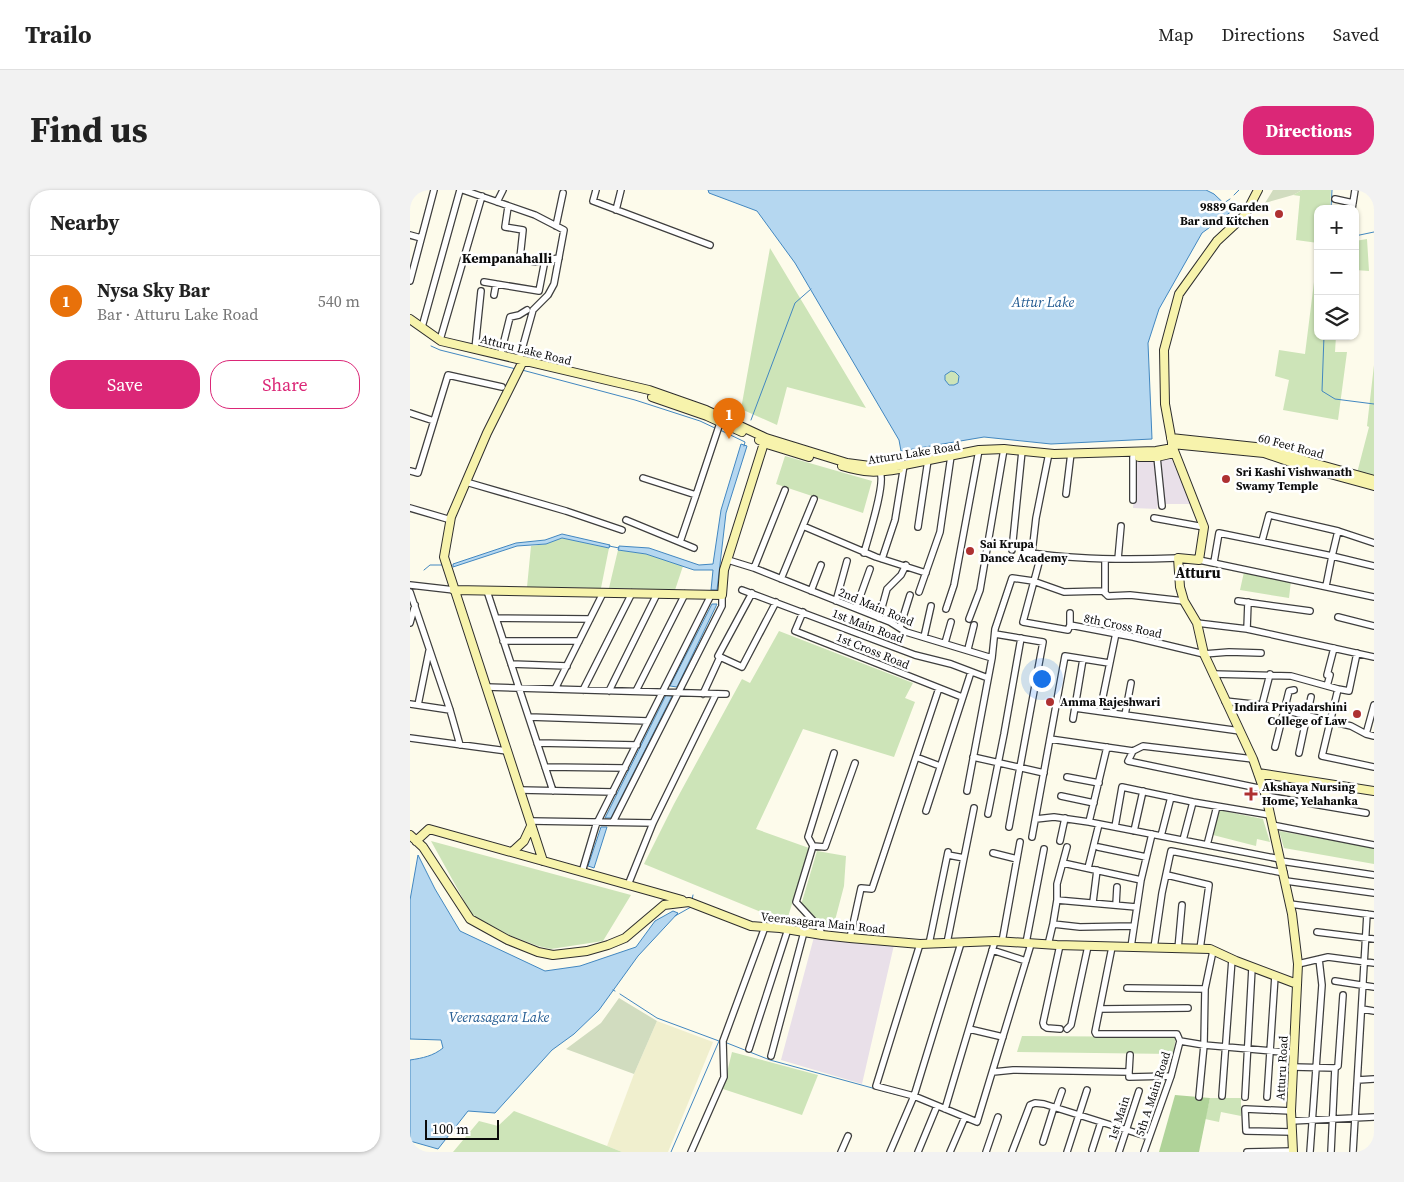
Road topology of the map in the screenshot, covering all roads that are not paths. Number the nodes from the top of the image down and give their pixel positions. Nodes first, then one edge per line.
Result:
1 (434, 190) edge
2 (461, 190) edge
3 (503, 190) edge
4 (596, 190) edge
5 (622, 190) edge
6 (1258, 190) edge
7 (1355, 190) edge
8 (563, 193) dead end
9 (479, 194) edge
10 (1335, 200) dead end
11 (497, 202) junction
12 (1350, 205) edge
13 (1353, 205) edge
14 (508, 207) junction
15 (616, 210) junction
16 (556, 226) junction
17 (410, 235) edge
18 (421, 238) junction
19 (710, 246) dead end
20 (559, 258) junction
21 (545, 260) junction
22 (410, 281) edge
23 (484, 282) dead end
24 (496, 284) junction
25 (481, 291) dead end
26 (539, 292) junction
27 (494, 295) dead end
28 (548, 295) junction
29 (527, 310) dead end
30 (410, 319) edge
31 (422, 327) junction
32 (440, 340) junction
33 (475, 349) junction
34 (500, 353) dead end
35 (521, 360) junction
36 (502, 387) dead end
37 (410, 413) edge
38 (722, 420) junction
39 (434, 421) junction
40 (764, 443) junction
41 (1172, 446) junction
42 (979, 452) junction
43 (1003, 452) junction
44 (1022, 453) junction
45 (1049, 455) junction
46 (1071, 455) junction
47 (1133, 457) junction
48 (1157, 457) junction
49 (951, 458) junction
50 (928, 463) junction
51 (903, 467) junction
52 (410, 471) edge
53 (880, 472) junction
54 (643, 478) dead end
55 (1374, 480) edge
56 (466, 482) junction
57 (1374, 486) edge
58 (785, 490) dead end
59 (1066, 494) dead end
60 (696, 495) junction
61 (814, 499) dead end
62 (1133, 500) dead end
63 (1162, 506) dead end
64 (410, 508) edge
65 (1154, 518) dead end
66 (451, 520) junction
67 (626, 520) dead end
68 (803, 526) junction
69 (1121, 526) dead end
70 (918, 527) dead end
71 (1204, 527) junction
72 (622, 530) dead end
73 (1338, 531) junction
74 (1262, 540) junction
75 (680, 542) junction
76 (1374, 543) edge
77 (694, 548) dead end
78 (1012, 550) dead end
79 (864, 552) junction
80 (1022, 552) dead end
81 (1032, 553) junction
82 (1041, 555) junction
83 (1332, 556) junction
84 (1178, 558) junction
85 (882, 559) junction
86 (1106, 559) junction
87 (1118, 559) junction
88 (728, 560) junction
89 (1199, 560) junction
90 (847, 561) dead end
91 (1214, 562) junction
92 (821, 565) dead end
93 (906, 565) junction
94 (1374, 566) edge
95 (754, 568) junction
96 (870, 569) dead end
97 (926, 573) junction
98 (781, 579) junction
99 (1033, 582) junction
100 (410, 585) edge
101 (1326, 586) junction
102 (454, 590) junction
103 (742, 590) dead end
104 (487, 591) junction
105 (811, 591) junction
106 (410, 592) edge
107 (919, 592) dead end
108 (603, 593) junction
109 (632, 593) junction
110 (752, 593) junction
111 (1105, 593) junction
112 (657, 594) junction
113 (685, 594) junction
114 (711, 595) junction
115 (722, 595) junction
116 (910, 595) dead end
117 (1374, 598) edge
118 (836, 601) junction
119 (1184, 601) junction
120 (1238, 601) dead end
121 (776, 602) junction
122 (1248, 602) junction
123 (415, 605) junction
124 (931, 606) dead end
125 (856, 608) junction
126 (946, 609) dead end
127 (1310, 611) dead end
128 (803, 612) junction
129 (1070, 613) dead end
130 (1338, 617) dead end
131 (496, 618) junction
132 (879, 618) junction
133 (590, 619) junction
134 (969, 619) dead end
135 (950, 622) dead end
136 (410, 623) edge
137 (1198, 623) junction
138 (974, 625) dead end
139 (1070, 625) junction
140 (1374, 626) edge
141 (900, 627) junction
142 (1246, 629) junction
143 (1116, 633) junction
144 (995, 634) junction
145 (924, 637) junction
146 (1021, 638) junction
147 (503, 641) junction
148 (579, 641) junction
149 (945, 643) junction
150 (1334, 648) junction
151 (430, 649) junction
152 (968, 649) junction
153 (1261, 652) dead end
154 (1357, 653) junction
155 (1204, 654) junction
156 (720, 657) junction
157 (1374, 657) edge
158 (992, 658) junction
159 (1083, 659) junction
160 (1109, 663) junction
161 (511, 664) junction
162 (567, 666) junction
163 (971, 672) junction
164 (1213, 674) junction
165 (1270, 674) junction
166 (988, 678) junction
167 (1131, 683) dead end
168 (1327, 686) junction
169 (486, 688) junction
170 (519, 688) junction
171 (938, 688) junction
172 (555, 689) junction
173 (1338, 689) junction
174 (583, 690) junction
175 (609, 690) junction
176 (1294, 690) dead end
177 (636, 691) junction
178 (665, 692) junction
179 (676, 693) junction
180 (703, 694) junction
181 (716, 694) junction
182 (726, 694) dead end
183 (962, 697) junction
184 (1311, 697) dead end
185 (1225, 701) junction
186 (410, 704) edge
187 (418, 705) junction
188 (1262, 705) junction
189 (1374, 705) edge
190 (1075, 708) junction
191 (450, 710) junction
192 (1284, 710) junction
193 (1100, 711) junction
194 (1124, 715) junction
195 (1307, 716) junction
196 (529, 717) junction
197 (1073, 719) dead end
198 (648, 721) junction
199 (1330, 722) junction
200 (1240, 731) junction
201 (1366, 734) junction
202 (1374, 736) edge
203 (410, 738) edge
204 (1050, 740) junction
205 (537, 743) junction
206 (636, 744) junction
207 (460, 745) junction
208 (1107, 747) junction
209 (1275, 747) dead end
210 (507, 751) junction
211 (1133, 751) junction
212 (834, 753) dead end
213 (1299, 753) dead end
214 (916, 757) junction
215 (973, 758) junction
216 (1253, 759) junction
217 (855, 763) dead end
218 (998, 763) junction
219 (940, 766) junction
220 (545, 767) junction
221 (1020, 767) junction
222 (1374, 767) edge
223 (625, 768) junction
224 (1044, 773) junction
225 (1258, 773) junction
226 (1068, 777) dead end
227 (1099, 783) junction
228 (520, 790) junction
229 (553, 791) junction
230 (967, 791) dead end
231 (1143, 791) junction
232 (1374, 791) edge
233 (613, 792) junction
234 (1264, 793) junction
235 (1060, 796) dead end
236 (1171, 797) junction
237 (1193, 802) junction
238 (1094, 803) junction
239 (1217, 806) junction
240 (974, 808) dead end
241 (926, 811) dead end
242 (1366, 812) dead end
243 (988, 814) dead end
244 (1270, 815) junction
245 (1065, 818) junction
246 (1036, 819) junction
247 (606, 822) junction
248 (1089, 822) junction
249 (530, 823) junction
250 (653, 823) junction
251 (1099, 824) junction
252 (1272, 825) junction
253 (1009, 827) dead end
254 (1114, 827) junction
255 (1134, 830) junction
256 (1152, 834) junction
257 (1161, 836) junction
258 (413, 838) edge
259 (1032, 838) dead end
260 (1183, 840) junction
261 (1060, 841) dead end
262 (1020, 842) dead end
263 (1208, 844) junction
264 (1374, 845) edge
265 (813, 846) junction
266 (1067, 847) dead end
267 (1098, 847) dead end
268 (1044, 849) dead end
269 (512, 852) junction
270 (993, 853) dead end
271 (964, 858) junction
272 (1146, 858) junction
273 (1017, 859) junction
274 (1281, 860) junction
275 (543, 861) junction
276 (1063, 863) junction
277 (1088, 868) junction
278 (1097, 870) junction
279 (582, 872) junction
280 (1167, 875) junction
281 (1374, 875) edge
282 (1285, 877) junction
283 (1140, 880) junction
284 (628, 885) junction
285 (1118, 887) dead end
286 (1374, 893) edge
287 (1057, 900) junction
288 (689, 902) junction
289 (1093, 902) junction
290 (1290, 904) junction
291 (1116, 905) junction
292 (1182, 905) dead end
293 (1136, 907) junction
294 (1367, 914) junction
295 (1374, 915) edge
296 (1053, 924) junction
297 (1133, 926) junction
298 (765, 927) junction
299 (788, 929) junction
300 (804, 932) junction
301 (1317, 932) dead end
302 (822, 935) junction
303 (850, 938) junction
304 (1366, 938) junction
305 (1374, 939) edge
306 (999, 942) junction
307 (947, 943) junction
308 (961, 943) junction
309 (920, 944) junction
310 (928, 944) junction
311 (1028, 944) junction
312 (1048, 945) junction
313 (1060, 945) junction
314 (1088, 946) junction
315 (1112, 947) junction
316 (1131, 947) junction
317 (1154, 948) junction
318 (1178, 949) junction
319 (1200, 949) junction
320 (992, 950) junction
321 (1213, 951) junction
322 (1319, 959) junction
323 (1232, 960) junction
324 (1026, 961) junction
325 (1365, 962) junction
326 (1374, 963) edge
327 (1298, 964) junction
328 (1252, 968) junction
329 (1275, 976) junction
330 (1335, 981) dead end
331 (1298, 984) junction
332 (1363, 986) junction
333 (1374, 987) edge
334 (1127, 988) dead end
335 (1205, 989) junction
336 (1343, 995) dead end
337 (1188, 1008) dead end
338 (1100, 1009) junction
339 (1362, 1009) junction
340 (1374, 1011) edge
341 (969, 1029) junction
342 (1003, 1037) junction
343 (1180, 1041) junction
344 (1204, 1045) junction
345 (1226, 1047) junction
346 (748, 1049) dead end
347 (1247, 1049) junction
348 (1269, 1051) junction
349 (1294, 1053) junction
350 (1130, 1055) dead end
351 (771, 1056) dead end
352 (1293, 1067) junction
353 (1315, 1067) junction
354 (1335, 1068) junction
355 (993, 1072) junction
356 (1129, 1072) junction
357 (1171, 1076) junction
358 (1374, 1079) edge
359 (1358, 1080) junction
360 (1087, 1090) dead end
361 (1062, 1091) dead end
362 (1138, 1091) dead end
363 (914, 1096) junction
364 (1222, 1096) dead end
365 (1200, 1097) dead end
366 (1246, 1097) dead end
367 (1267, 1097) dead end
368 (937, 1106) junction
369 (1055, 1108) junction
370 (945, 1109) junction
371 (1291, 1111) junction
372 (1079, 1115) junction
373 (965, 1117) junction
374 (998, 1117) dead end
375 (1374, 1117) edge
376 (1356, 1118) junction
377 (1333, 1119) junction
378 (1311, 1120) junction
379 (1291, 1121) junction
380 (1101, 1122) junction
381 (1126, 1130) junction
382 (1292, 1132) junction
383 (848, 1136) dead end
384 (1149, 1138) junction
385 (1043, 1142) dead end
386 (1092, 1150) dead end
387 (1293, 1151) edge
388 (692, 1152) edge
389 (841, 1152) edge
390 (890, 1152) edge
391 (918, 1152) edge
392 (950, 1152) edge
393 (986, 1152) edge
394 (1012, 1152) edge
395 (1067, 1152) edge
396 (1119, 1152) edge
397 (1144, 1152) edge
398 (1247, 1152) edge
399 (1310, 1152) edge
400 (1331, 1152) edge
401 (1353, 1152) edge

1 - 18 street
2 - 9 street
2 - 31 street
3 - 11 street
4 - 15 street
5 - 15 street
6 - 41 street
7 - 13 street
8 - 16 street
9 - 11 street
9 - 32 street
10 - 12 street
11 - 14 street
14 - 16 street
14 - 21 street
15 - 19 street
16 - 20 street
17 - 18 street
18 - 22 street
20 - 21 street
20 - 28 street
21 - 26 street
23 - 24 street
24 - 26 street
24 - 27 street
25 - 33 street
26 - 28 street
28 - 35 street
29 - 34 street
30 - 31 street, Atturu Lake Road
31 - 32 street, Atturu Lake Road
32 - 33 street, Atturu Lake Road
33 - 35 street, Atturu Lake Road
35 - 38 street, Atturu Lake Road
35 - 56 street
36 - 39 street
37 - 39 street
38 - 40 street, Atturu Lake Road
38 - 51 street, Atturu Lake Road
38 - 60 street
39 - 52 street
40 - 53 street, Atturu Lake Road
40 - 88 street
41 - 46 street, Atturu Lake Road
41 - 48 street, Atturu Lake Road
41 - 55 street, 60 Feet Road
41 - 57 street, 60 Feet Road
41 - 71 street
42 - 43 street, Atturu Lake Road
42 - 49 street, Atturu Lake Road
42 - 126 street
43 - 44 street, Atturu Lake Road
43 - 134 street
44 - 45 street, Atturu Lake Road
44 - 78 street
45 - 46 street, Atturu Lake Road
45 - 81 street
46 - 47 street, Atturu Lake Road
46 - 59 street
47 - 48 street, Atturu Lake Road
47 - 62 street
48 - 63 street
49 - 50 street, Atturu Lake Road
49 - 97 street
50 - 51 street, Atturu Lake Road
50 - 70 street
51 - 53 street, Atturu Lake Road
51 - 85 street
53 - 79 street
54 - 60 street
56 - 66 street
56 - 72 street
58 - 95 street
60 - 75 street
61 - 68 street
64 - 66 street
65 - 71 street
66 - 102 street
67 - 75 street
68 - 79 street
68 - 98 street
69 - 87 street
71 - 89 street
73 - 74 street
73 - 76 street
73 - 83 street
74 - 83 street
74 - 91 street
75 - 77 street
79 - 85 street
80 - 81 street
81 - 82 street
82 - 86 street
82 - 99 street
83 - 94 street
83 - 101 street
84 - 87 street
84 - 89 street
84 - 119 street
85 - 93 street
86 - 87 street
86 - 111 street
88 - 95 street, 2nd Main Road
88 - 115 street
89 - 91 street
90 - 118 street
91 - 101 street
92 - 105 street
93 - 97 street
93 - 132 street
95 - 98 street, 2nd Main Road
96 - 125 street
97 - 107 street
98 - 105 street, 2nd Main Road
99 - 111 street
99 - 139 street, 8th Cross Road
99 - 144 street
100 - 102 street
101 - 117 street
102 - 104 street
102 - 169 street
103 - 110 street, 1st Main Road
104 - 108 street
104 - 131 street
105 - 118 street, 2nd Main Road
106 - 123 street
108 - 109 street
108 - 133 street
109 - 112 street
109 - 174 street
110 - 121 street, 1st Main Road
110 - 156 street
111 - 119 street
112 - 113 street
112 - 175 street
113 - 114 street
113 - 177 street
114 - 115 street
114 - 178 street
115 - 179 street
116 - 141 street
118 - 125 street, 2nd Main Road
119 - 137 street
120 - 122 street
121 - 128 street, 1st Main Road
121 - 156 street
122 - 127 street
122 - 142 street
123 - 136 street
123 - 151 street
124 - 145 street
125 - 132 street, 2nd Main Road
128 - 163 street, 1st Main Road
128 - 171 street, 1st Cross Road
129 - 139 street
130 - 140 street
131 - 133 street
131 - 147 street
132 - 141 street, 2nd Main Road
133 - 148 street
135 - 149 street
137 - 142 street
137 - 155 street, Atturu Road
138 - 152 street
139 - 143 street, 8th Cross Road
141 - 145 street, 2nd Main Road
142 - 150 street
143 - 155 street, 8th Cross Road
143 - 160 street
144 - 146 street
144 - 158 street
145 - 149 street, 2nd Main Road
146 - 218 street
146 - 221 street
147 - 148 street
147 - 161 street
148 - 162 street
149 - 152 street, 2nd Main Road
150 - 154 street
150 - 168 street
151 - 187 street
151 - 191 street
152 - 158 street, 2nd Main Road
153 - 155 street, 8th Cross Road
154 - 157 street
154 - 173 street
155 - 164 street, Atturu Road
156 - 180 street
158 - 166 street
159 - 160 street
159 - 190 street
159 - 204 street
160 - 193 street
161 - 162 street
161 - 170 street
162 - 172 street
163 - 166 street, 1st Main Road
163 - 183 street
164 - 165 street
164 - 185 street, Atturu Road
165 - 168 street
165 - 188 street
166 - 215 street
167 - 194 street
168 - 173 street
169 - 170 street
169 - 210 street
170 - 172 street
170 - 196 street
171 - 183 street, 1st Cross Road
171 - 214 street
172 - 174 street
173 - 199 street
174 - 175 street
175 - 177 street
176 - 192 street
177 - 178 street
178 - 179 street
178 - 198 street
179 - 180 street
179 - 247 street
180 - 181 street
181 - 182 street
181 - 250 street
183 - 219 street
184 - 195 street
185 - 188 street
185 - 200 street, Atturu Road
186 - 187 street
187 - 191 street
188 - 192 street
189 - 201 street
190 - 193 street
190 - 197 street
191 - 207 street
192 - 195 street
192 - 209 street
193 - 194 street
194 - 200 street
195 - 199 street
195 - 213 street
196 - 198 street
196 - 205 street
198 - 206 street
199 - 201 street
199 - 222 street
200 - 216 street, Atturu Road
201 - 202 street
203 - 207 street
204 - 208 street
204 - 224 street
205 - 206 street
205 - 220 street
206 - 223 street
207 - 210 street
208 - 211 street
208 - 227 street
210 - 228 street
211 - 216 street
211 - 234 street
212 - 265 street
214 - 219 street
214 - 303 street
215 - 218 street
215 - 230 street
216 - 225 street, Atturu Road
217 - 265 street
218 - 221 street
218 - 243 street
219 - 241 street
220 - 223 street
220 - 229 street
221 - 224 street
221 - 253 street
223 - 233 street
224 - 246 street
225 - 232 street
225 - 234 street, Atturu Road
226 - 227 street
227 - 238 street
228 - 229 street
228 - 249 street
229 - 233 street
231 - 236 street
231 - 254 street
231 - 255 street
233 - 247 street
234 - 242 street
234 - 244 street, Atturu Road
235 - 238 street
236 - 237 street
236 - 257 street
237 - 239 street
237 - 260 street
238 - 248 street
239 - 244 street
239 - 263 street
240 - 271 street
244 - 252 street, Atturu Road
245 - 246 street
245 - 248 street
245 - 261 street
246 - 259 street
247 - 249 street
247 - 250 street
247 - 279 street
248 - 251 street
249 - 269 street
249 - 275 street
250 - 284 street
251 - 254 street
251 - 277 street
252 - 264 street
252 - 274 street, Atturu Road
254 - 255 street
255 - 256 street
256 - 257 street
256 - 272 street
257 - 260 street
258 - 269 street
258 - 288 street, Veerasagara Main Road
260 - 263 street
262 - 273 street
263 - 274 street
265 - 302 street
266 - 276 street
267 - 272 street
268 - 311 street
269 - 275 street
270 - 273 street
271 - 307 street
271 - 310 street
272 - 283 street
273 - 306 street
274 - 281 street
274 - 282 street, Atturu Road
275 - 279 street
276 - 277 street
276 - 287 street
277 - 278 street
278 - 283 street
278 - 289 street
279 - 284 street
280 - 282 street
280 - 317 street
280 - 319 street
282 - 286 street
282 - 290 street, Atturu Road
283 - 293 street
284 - 288 street
285 - 291 street
287 - 289 street
287 - 296 street
288 - 298 street, Veerasagara Main Road
289 - 291 street
290 - 294 street
290 - 327 street, Atturu Road
291 - 293 street
292 - 318 street
293 - 297 street
294 - 295 street
294 - 304 street
296 - 297 street
296 - 312 street
297 - 316 street
298 - 299 street, Veerasagara Main Road
298 - 388 street
299 - 300 street, Veerasagara Main Road
299 - 346 street
300 - 302 street, Veerasagara Main Road
300 - 351 street
301 - 304 street
302 - 303 street, Veerasagara Main Road
303 - 309 street, Veerasagara Main Road
304 - 305 street
304 - 325 street
306 - 308 street, Veerasagara Main Road
306 - 311 street, Veerasagara Main Road
306 - 320 street
307 - 308 street, Veerasagara Main Road
307 - 310 street, Veerasagara Main Road
308 - 363 street
309 - 310 street, Veerasagara Main Road
309 - 363 street
311 - 312 street, Veerasagara Main Road
311 - 324 street
312 - 313 street, Veerasagara Main Road
313 - 314 street, Veerasagara Main Road
313 - 314 street
314 - 315 street, Veerasagara Main Road
315 - 316 street, Veerasagara Main Road
315 - 338 street
316 - 317 street, Veerasagara Main Road
317 - 318 street, Veerasagara Main Road
318 - 319 street, Veerasagara Main Road
319 - 321 street, Veerasagara Main Road
320 - 324 street
320 - 341 street
321 - 323 street, Veerasagara Main Road
321 - 335 street
322 - 325 street
322 - 327 street
322 - 353 street
323 - 328 street, Veerasagara Main Road
323 - 345 street
324 - 342 street
325 - 326 street
325 - 332 street
327 - 331 street, Atturu Road
328 - 329 street, Veerasagara Main Road
328 - 347 street
329 - 331 street, Veerasagara Main Road
329 - 348 street
330 - 332 street
331 - 349 street, Atturu Road
332 - 333 street
332 - 339 street
334 - 335 street
335 - 344 street
336 - 354 street
337 - 338 street
338 - 343 street
339 - 340 street
339 - 359 street
341 - 342 street
341 - 370 street
342 - 355 street
343 - 344 street
343 - 357 street, 5th A Main Road
344 - 345 street
344 - 365 street
345 - 347 street
345 - 364 street
347 - 348 street
347 - 366 street
348 - 349 street
348 - 367 street
349 - 352 street, Atturu Road
350 - 356 street
352 - 353 street
352 - 371 street, Atturu Road
353 - 354 street
353 - 378 street
354 - 377 street
355 - 356 street
355 - 373 street
356 - 357 street
357 - 384 street, 5th A Main Road
358 - 359 street
359 - 376 street
360 - 372 street
361 - 369 street
362 - 381 street, 1st Main
363 - 368 street
363 - 390 street
368 - 370 street
368 - 391 street
369 - 372 street
369 - 385 street
369 - 394 street
370 - 373 street
371 - 379 street, Atturu Road
371 - 382 street
372 - 380 street
372 - 395 street
373 - 392 street
374 - 393 street
375 - 376 street
376 - 377 street
376 - 401 street
377 - 378 street
377 - 400 street
378 - 379 street
378 - 399 street
379 - 382 street, Atturu Road
380 - 381 street
380 - 386 street
381 - 384 street
381 - 396 street, 1st Main
382 - 387 street, Atturu Road
383 - 389 street
384 - 397 street, 5th A Main Road
387 - 398 street

